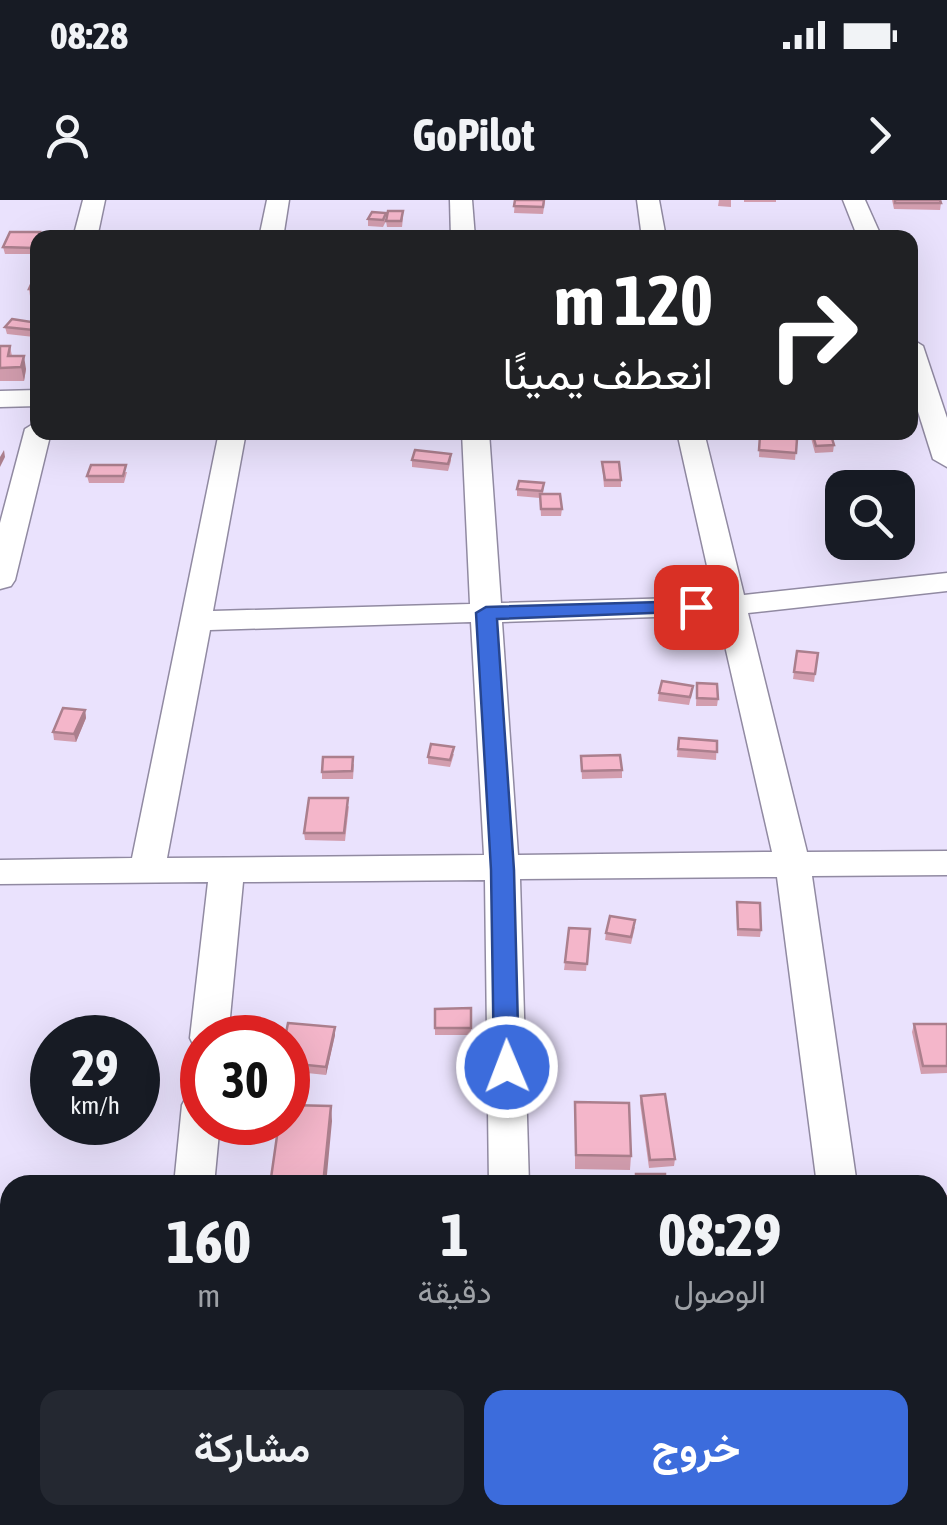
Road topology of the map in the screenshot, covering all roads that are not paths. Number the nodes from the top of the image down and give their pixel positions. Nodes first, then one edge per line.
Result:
1 (94, 200) edge
2 (278, 200) edge
3 (461, 200) edge
4 (648, 200) edge
5 (854, 200) edge
6 (87, 230) edge
7 (272, 230) edge
8 (463, 230) edge
9 (653, 230) edge
10 (867, 230) edge
11 (927, 388) edge
12 (30, 398) edge
13 (0, 399) edge
14 (35, 440) edge
15 (231, 440) edge
16 (475, 440) edge
17 (692, 440) edge
18 (947, 460) edge
19 (0, 580) edge
20 (947, 582) edge
21 (731, 606) junction
22 (486, 613) junction
23 (196, 621) junction
24 (947, 863) edge
25 (793, 866) junction
26 (148, 868) junction
27 (227, 870) junction
28 (502, 870) junction
29 (0, 872) edge
30 (212, 1015) edge
31 (198, 1145) edge
32 (195, 1175) edge
33 (510, 1175) edge
34 (836, 1175) edge

1 - 6 street
2 - 7 street
3 - 8 street
4 - 9 street
5 - 10 street
11 - 18 street
12 - 13 street
14 - 19 street
15 - 23 street
16 - 22 street
17 - 21 street
20 - 21 street
21 - 22 street
21 - 25 street
22 - 23 street
22 - 28 street
23 - 26 street
24 - 25 street
25 - 28 street
25 - 34 street
26 - 27 street
26 - 29 street
27 - 28 street
27 - 30 street
28 - 33 street
31 - 32 street

